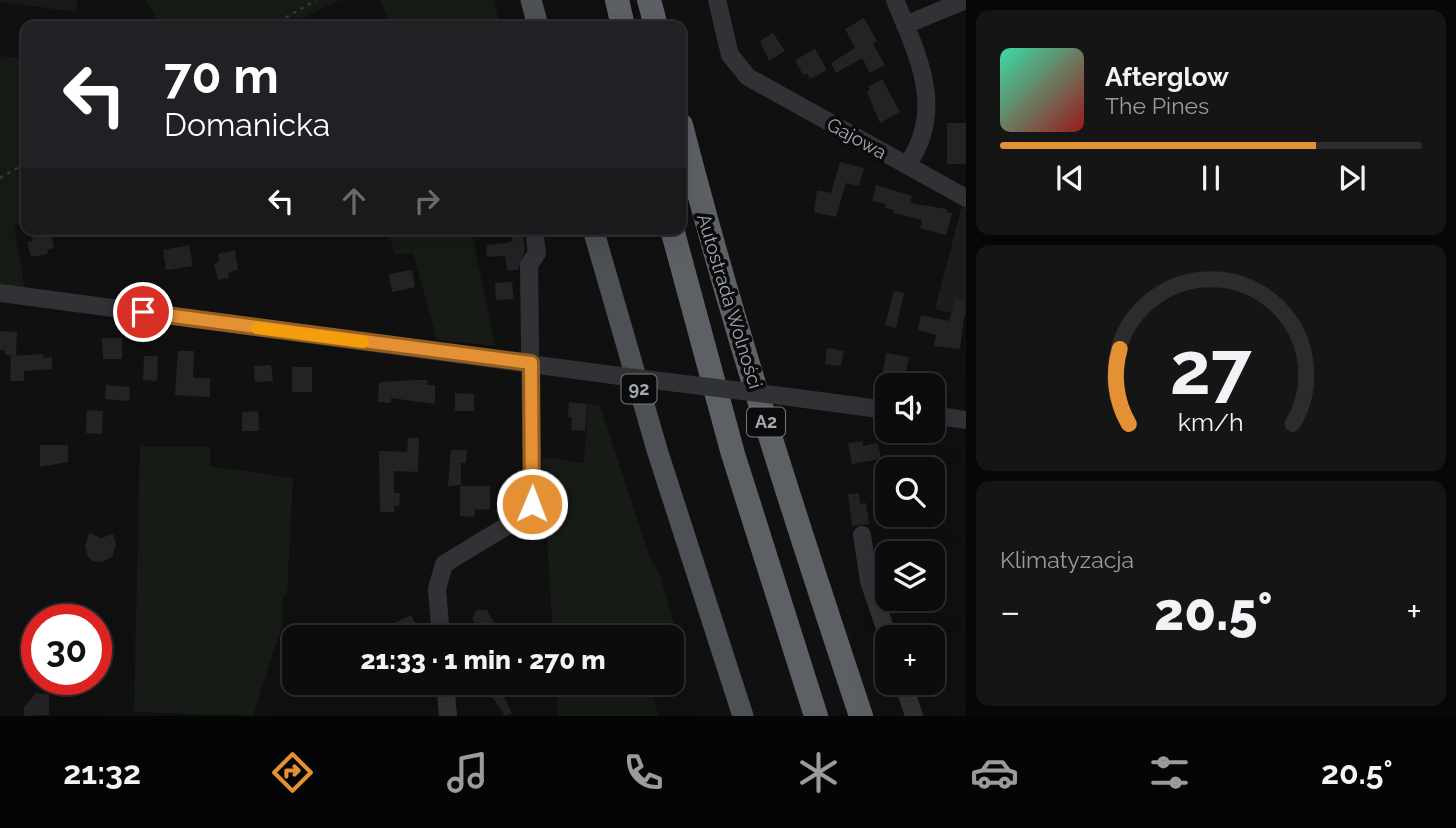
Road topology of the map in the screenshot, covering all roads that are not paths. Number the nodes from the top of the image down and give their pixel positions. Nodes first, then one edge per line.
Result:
1 (531, 0) edge
2 (617, 0) edge
3 (649, 0) edge
4 (717, 0) edge
5 (895, 0) edge
6 (966, 0) edge
7 (537, 21) edge
8 (622, 21) edge
9 (655, 21) edge
10 (905, 25) junction
11 (686, 145) edge
12 (907, 165) junction
13 (966, 198) edge
14 (535, 235) edge
15 (595, 235) edge
16 (674, 235) edge
17 (0, 293) edge
18 (531, 363) junction
19 (875, 408) edge
20 (945, 417) edge
21 (966, 420) edge
22 (862, 534) dead end
23 (440, 625) edge
24 (884, 625) edge
25 (446, 695) edge
26 (907, 695) edge
27 (448, 716) edge
28 (743, 716) edge
29 (816, 716) edge
30 (862, 716) edge
31 (914, 716) edge

1 - 7 main road
2 - 8 highway
3 - 9 highway
4 - 12 street, Gajowa
5 - 10 street
6 - 10 street
10 - 12 street
11 - 30 highway, Autostrada Wolności / A2
12 - 13 street, Gajowa
14 - 18 street
15 - 28 main road, 92
16 - 29 highway, Autostrada Wolności / A2
17 - 18 street
18 - 19 street, bridge
18 - 23 street
20 - 21 street
22 - 24 street
25 - 27 street
26 - 31 street

